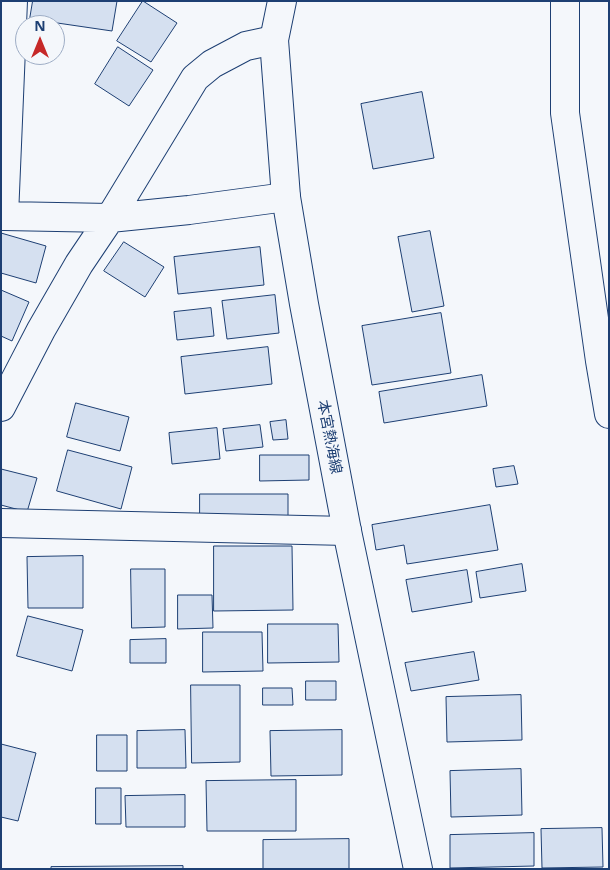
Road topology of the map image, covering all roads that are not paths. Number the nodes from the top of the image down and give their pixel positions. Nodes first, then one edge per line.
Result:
1 (13, 1) edge
2 (282, 1) edge
3 (566, 1) edge
4 (274, 40) junction
5 (286, 197) junction
6 (3, 216) edge
7 (110, 218) junction
8 (1, 407) edge
9 (609, 414) edge
10 (1, 523) edge
11 (347, 531) junction
12 (418, 869) edge

1 - 6 street
2 - 4 street, 本宮熱海線
3 - 9 street
4 - 5 street, 本宮熱海線
4 - 7 street
5 - 7 street
5 - 11 street, 本宮熱海線
6 - 7 street
7 - 8 street
10 - 11 street
11 - 12 street, 本宮熱海線

